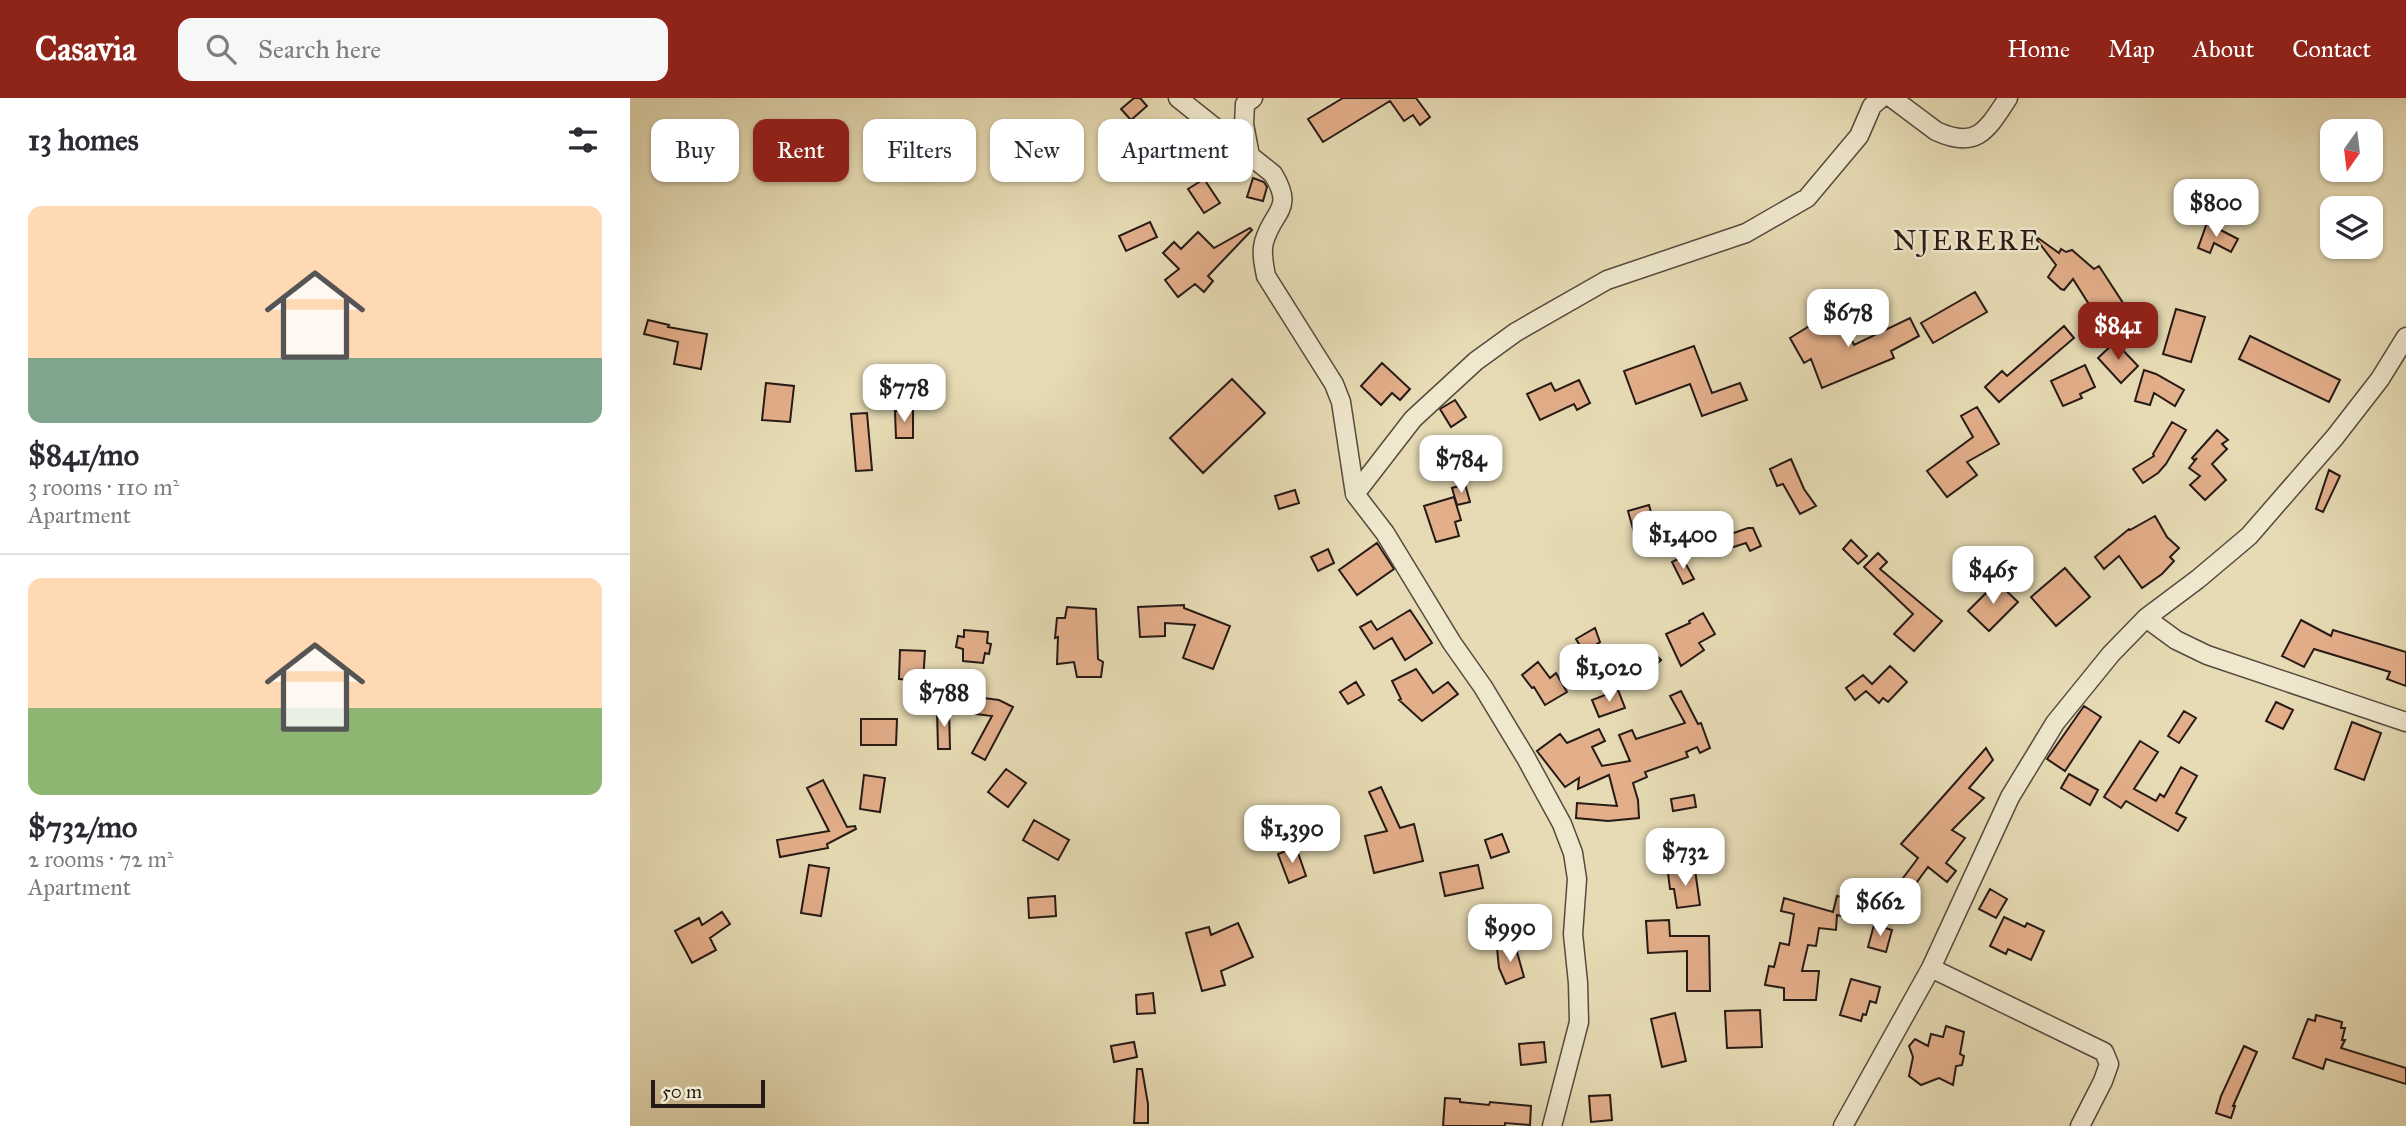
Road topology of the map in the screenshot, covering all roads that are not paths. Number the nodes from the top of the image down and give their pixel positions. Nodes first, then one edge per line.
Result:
1 (1178, 98) edge
2 (1253, 98) edge
3 (1881, 98) edge
4 (1892, 98) edge
5 (2008, 98) edge
6 (1204, 119) edge
7 (1244, 119) edge
8 (1253, 158) edge
9 (2406, 337) edge
10 (1355, 494) junction
11 (2146, 618) junction
12 (2406, 722) edge
13 (1931, 968) junction
14 (1552, 1126) edge
15 (1843, 1126) edge
16 (2080, 1126) edge

1 - 6 street
2 - 7 street
3 - 10 street
4 - 5 street
8 - 10 street
9 - 11 street
10 - 14 street
11 - 12 street
11 - 13 street
13 - 15 street
13 - 16 street

